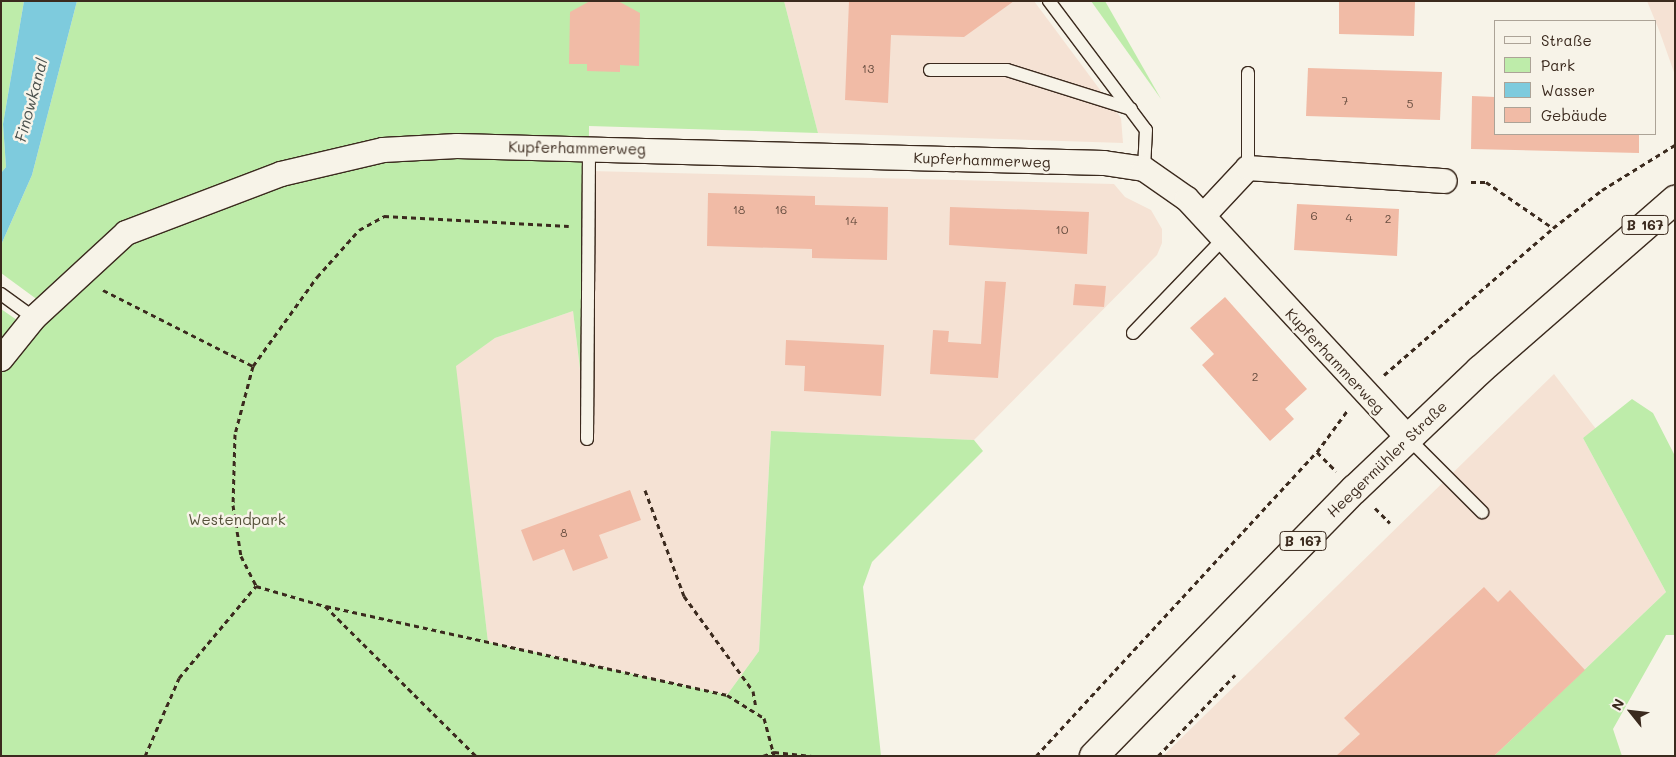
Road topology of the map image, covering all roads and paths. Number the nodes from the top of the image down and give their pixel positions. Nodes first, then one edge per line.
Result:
1 (1050, 1) edge
2 (930, 70) dead end
3 (1248, 73) dead end
4 (1130, 109) junction
5 (1675, 145) edge
6 (589, 148) junction
7 (1248, 168) junction
8 (1144, 169) junction
9 (1445, 181) dead end
10 (1486, 182) dead end
11 (1675, 200) edge
12 (1204, 215) junction
13 (588, 228) junction
14 (1553, 228) junction
15 (1224, 238) junction
16 (76, 277) junction
17 (1, 294) edge
18 (34, 318) junction
19 (1133, 333) dead end
20 (1, 359) edge
21 (253, 366) junction
22 (1364, 393) junction
23 (587, 438) dead end
24 (1408, 438) junction
25 (644, 490) dead end
26 (1482, 512) dead end
27 (256, 586) junction
28 (325, 606) junction
29 (1235, 675) dead end
30 (756, 709) junction
31 (774, 754) edge
32 (145, 756) edge
33 (476, 756) edge
34 (763, 756) edge
35 (812, 756) edge
36 (1036, 756) edge
37 (1094, 756) edge
38 (1158, 756) edge

1 - 4 lane
2 - 4 lane
3 - 7 lane
4 - 8 lane
5 - 14 path
6 - 8 street, Kupferhammerweg
6 - 13 lane
6 - 16 street, Kupferhammerweg
7 - 9 street
7 - 12 street
8 - 12 street, Kupferhammerweg
10 - 14 path
11 - 24 main road, Heegermühler Straße / B 167
12 - 15 street, Kupferhammerweg
13 - 21 path
13 - 23 lane
14 - 22 path
15 - 19 lane
15 - 22 street, Kupferhammerweg
16 - 18 street, Kupferhammerweg
16 - 21 path
17 - 18 lane
18 - 20 street, Kupferhammerweg
21 - 27 path
22 - 24 street, Kupferhammerweg
22 - 36 path
24 - 26 lane
24 - 37 main road, Heegermühler Straße / B 167
25 - 30 path
27 - 28 path
27 - 32 path
28 - 30 path
28 - 33 path
29 - 38 path
30 - 31 path
31 - 34 path
31 - 35 path

